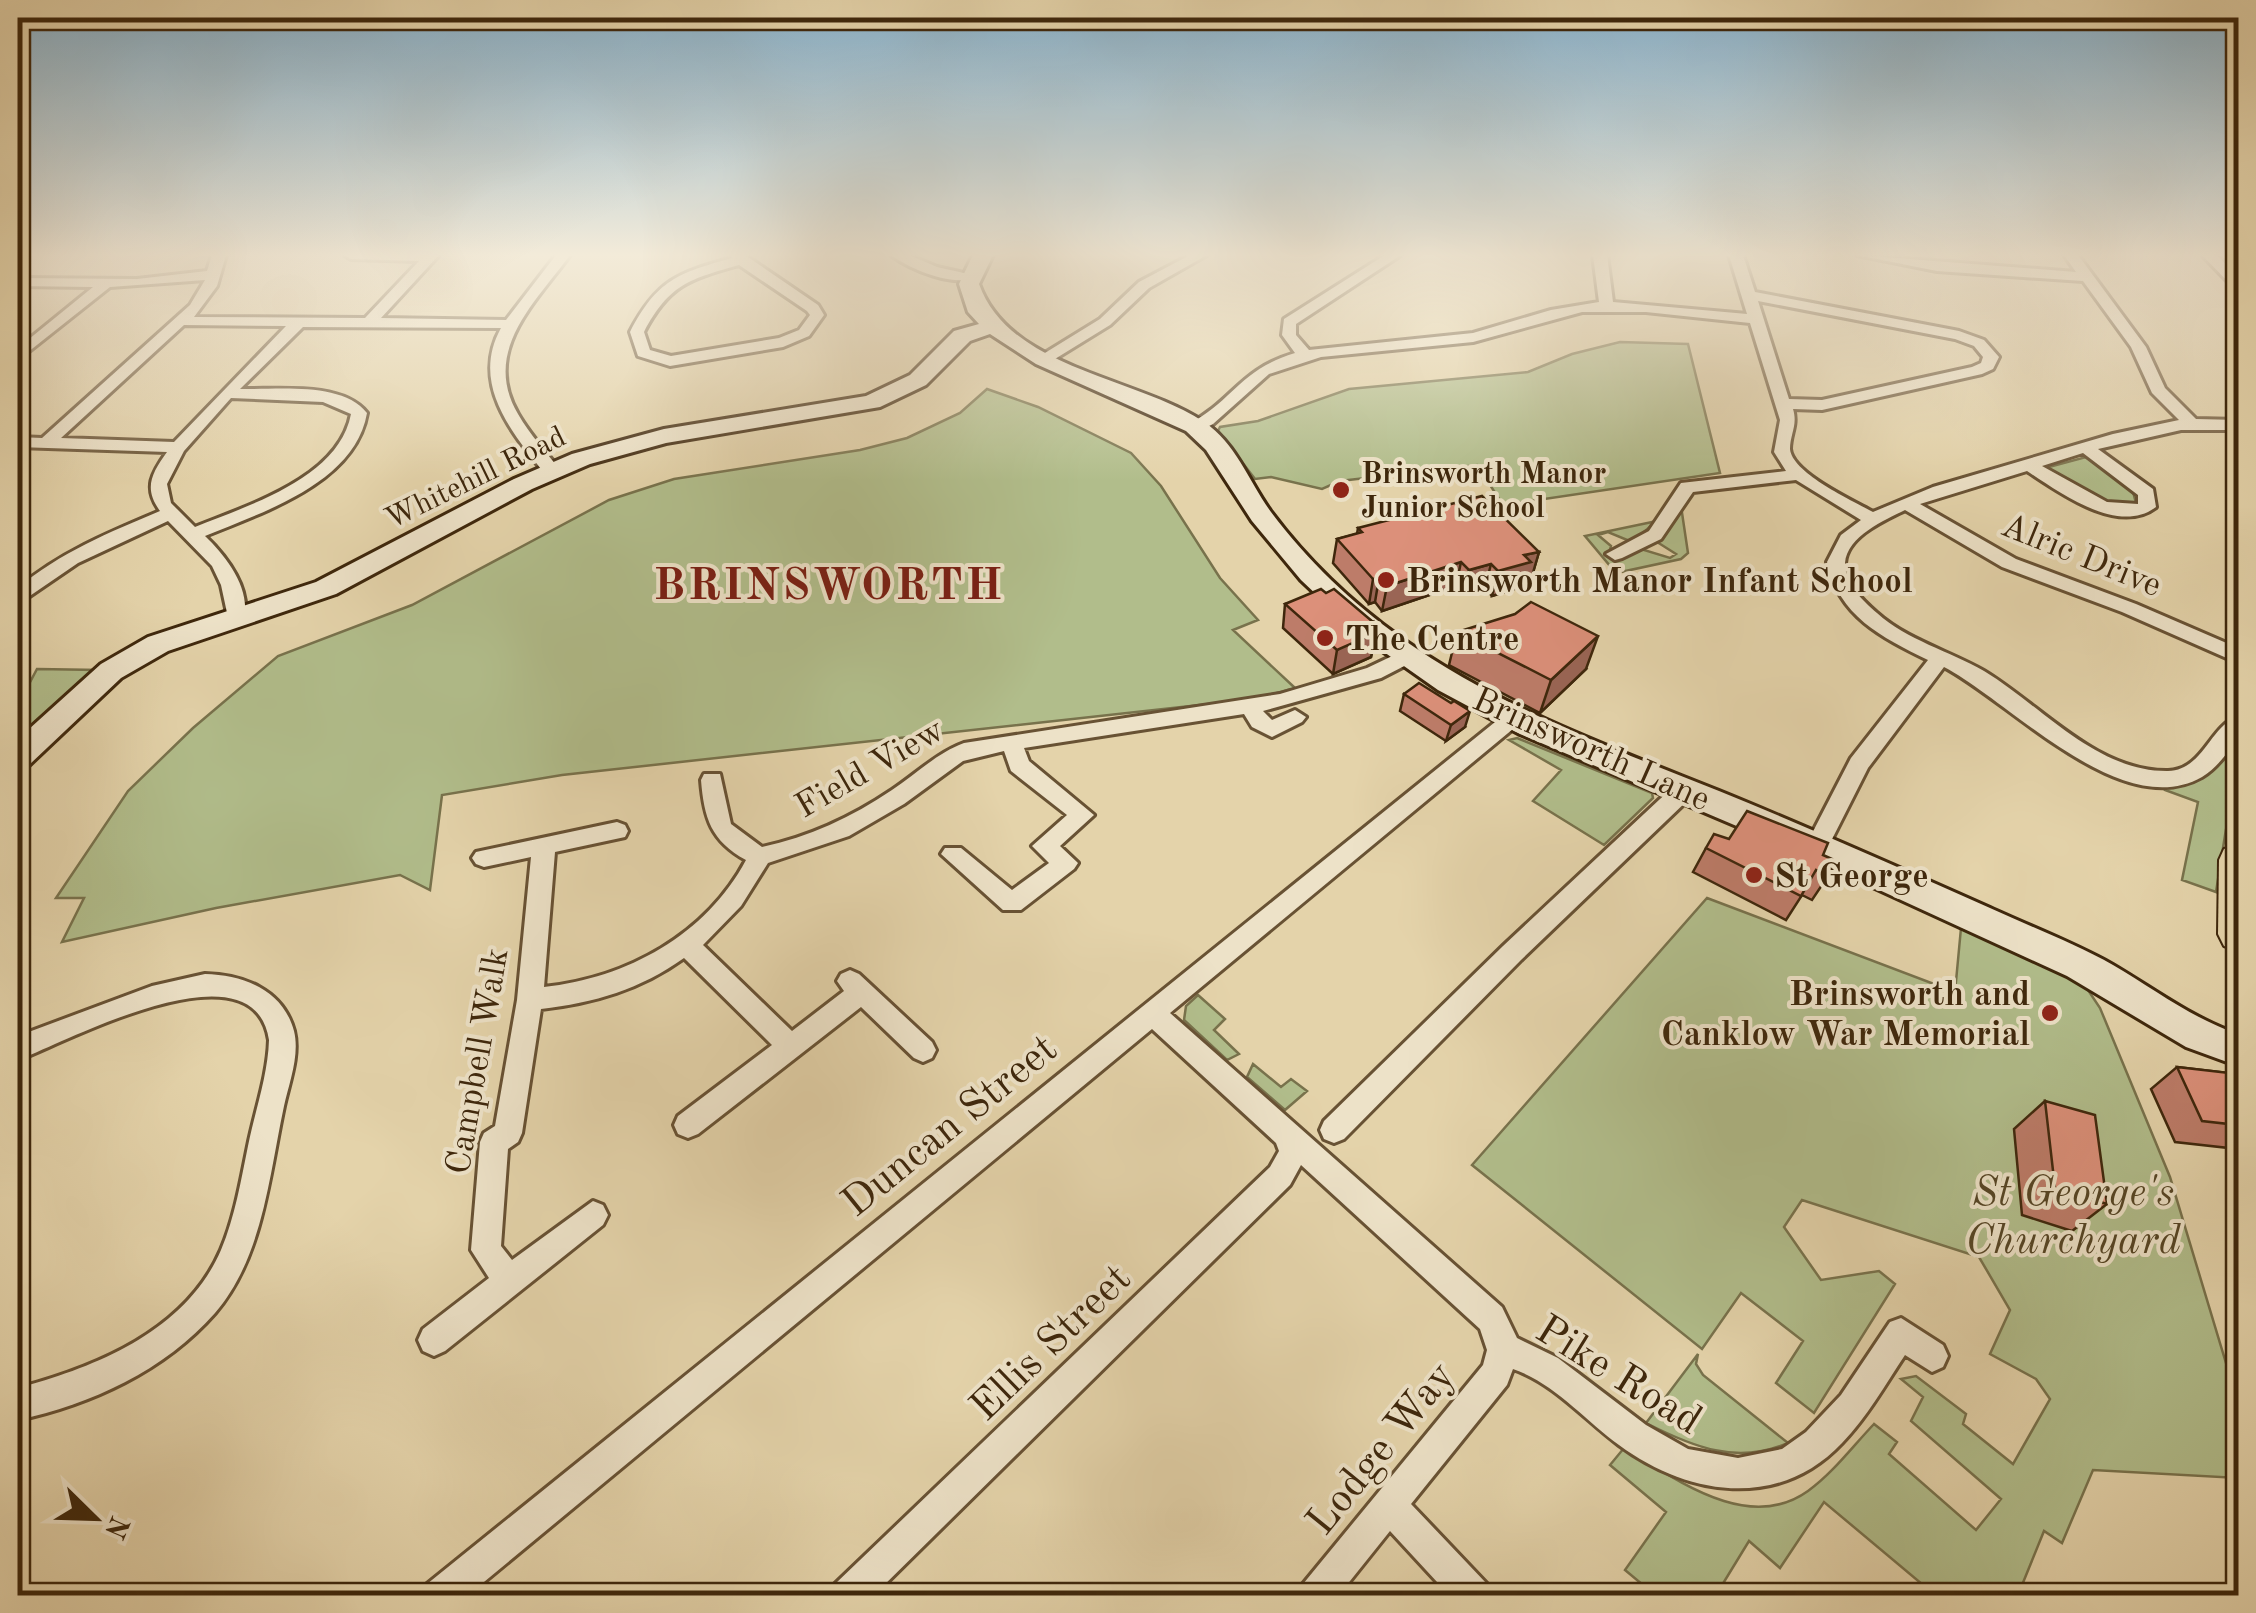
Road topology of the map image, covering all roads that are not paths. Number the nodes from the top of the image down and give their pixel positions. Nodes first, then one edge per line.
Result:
1 (48, 330) edge
2 (170, 330) edge
3 (291, 330) edge
4 (506, 330) edge
5 (638, 330) edge
6 (807, 330) edge
7 (981, 330) edge
8 (993, 330) edge
9 (1092, 330) edge
10 (1289, 330) edge
11 (1498, 330) edge
12 (1760, 330) edge
13 (1934, 330) edge
14 (2126, 330) edge
15 (18, 355) edge
16 (1306, 356) junction
17 (1045, 359) junction
18 (230, 393) junction
19 (1784, 404) junction
20 (2192, 424) junction
21 (2238, 425) edge
22 (1195, 426) junction
23 (18, 442) edge
24 (47, 442) junction
25 (178, 446) junction
26 (2088, 449) junction
27 (2029, 465) junction
28 (552, 471) junction
29 (1798, 475) junction
30 (1905, 502) junction
31 (171, 513) junction
32 (1873, 519) junction
33 (192, 535) junction
34 (1615, 554) dead end
35 (18, 598) edge
36 (236, 618) junction
37 (1407, 656) junction
38 (2238, 656) edge
39 (1941, 658) junction
40 (1250, 706) junction
41 (1295, 718) dead end
42 (1512, 718) junction
43 (2238, 724) edge
44 (1012, 742) junction
45 (18, 756) edge
46 (712, 780) dead end
47 (1683, 791) junction
48 (617, 832) dead end
49 (544, 846) junction
50 (1817, 847) junction
51 (953, 854) dead end
52 (760, 856) junction
53 (484, 858) dead end
54 (2238, 860) edge
55 (2238, 934) edge
56 (684, 942) junction
57 (530, 1000) junction
58 (1151, 1012) junction
59 (791, 1047) junction
60 (18, 1048) edge
61 (924, 1050) dead end
62 (2238, 1050) edge
63 (688, 1125) dead end
64 (1334, 1130) dead end
65 (1289, 1138) junction
66 (593, 1215) dead end
67 (509, 1281) junction
68 (434, 1340) dead end
69 (1503, 1350) junction
70 (1932, 1356) dead end
71 (18, 1404) edge
72 (1390, 1506) junction
73 (439, 1596) edge
74 (847, 1596) edge
75 (1314, 1596) edge
76 (1475, 1596) edge

1 - 15 street
2 - 24 street
3 - 18 street
4 - 28 street
5 - 6 street
7 - 28 street, Whitehill Road
8 - 17 street, Brinsworth Lane
9 - 17 street
10 - 16 street
11 - 16 street
12 - 19 street
13 - 19 street
14 - 20 street
16 - 22 street
17 - 22 street, Brinsworth Lane
18 - 25 street
18 - 33 street
19 - 29 street
20 - 21 street
20 - 26 street
22 - 37 street, Brinsworth Lane
23 - 24 street
24 - 25 street
25 - 31 street
26 - 27 street
26 - 27 street
27 - 30 street
28 - 36 street, Whitehill Road
29 - 32 street
29 - 34 street
30 - 32 street
30 - 38 street, Alric Drive
31 - 33 street
31 - 35 street
32 - 39 street
33 - 36 street
36 - 45 street, Whitehill Road
37 - 40 street, Field View
37 - 42 street, Brinsworth Lane
39 - 43 street
39 - 50 street
40 - 41 street
40 - 44 street, Field View
42 - 47 street, Brinsworth Lane
42 - 58 street, Duncan Street
44 - 51 street
44 - 52 street, Field View
46 - 52 street
47 - 50 street, Brinsworth Lane
47 - 64 street
48 - 49 street
49 - 53 street
49 - 57 street, Campbell Walk
50 - 62 street, Brinsworth Lane
52 - 56 street
54 - 55 main road
56 - 57 street
56 - 59 street
57 - 67 street, Campbell Walk
58 - 65 street, Pike Road
58 - 73 street, Duncan Street
59 - 61 street
59 - 63 street
60 - 71 street
65 - 69 street, Pike Road
65 - 74 street, Ellis Street
66 - 67 street
67 - 68 street
69 - 70 street, Pike Road
69 - 72 street, Lodge Way
72 - 75 street, Lodge Way
72 - 76 street

